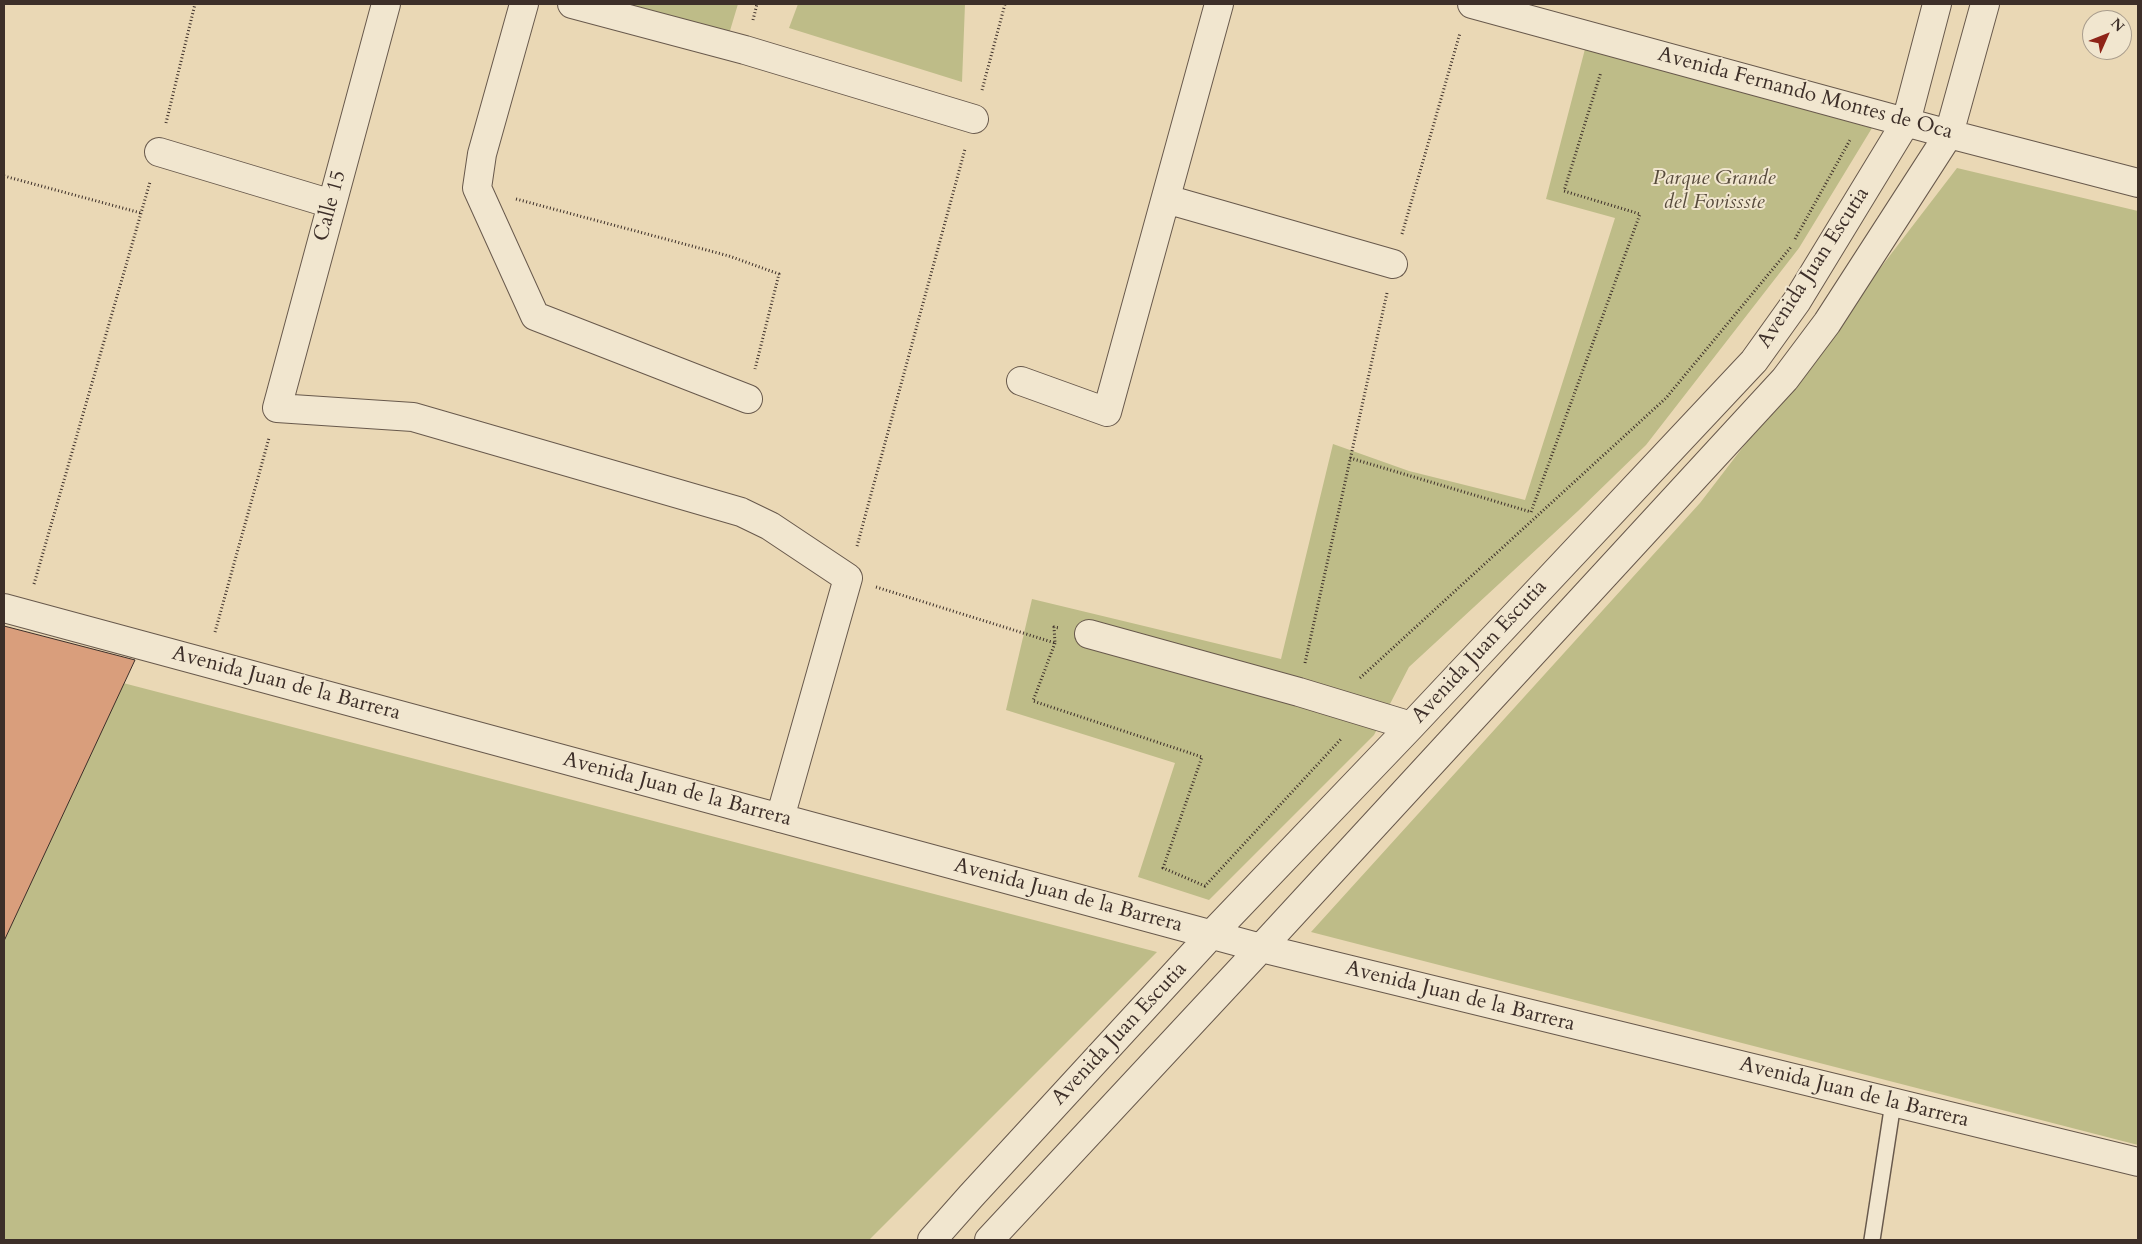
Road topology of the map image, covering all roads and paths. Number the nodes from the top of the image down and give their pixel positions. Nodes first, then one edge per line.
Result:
1 (195, 4) edge
2 (386, 4) edge
3 (524, 4) edge
4 (572, 4) edge
5 (1005, 4) edge
6 (1219, 4) edge
7 (1472, 4) edge
8 (1937, 4) edge
9 (1985, 4) edge
10 (1460, 32) dead end
11 (1603, 65) dead end
12 (974, 119) junction
13 (1906, 122) junction
14 (1854, 134) dead end
15 (1949, 134) junction
16 (159, 152) junction
17 (4, 176) edge
18 (2138, 183) edge
19 (477, 188) junction
20 (1166, 199) junction
21 (332, 204) junction
22 (142, 213) junction
23 (1393, 264) junction
24 (1021, 381) dead end
25 (748, 399) joint
26 (277, 408) junction
27 (1350, 458) junction
28 (848, 578) junction
29 (15, 611) edge
30 (1089, 634) joint
31 (1055, 643) junction
32 (206, 663) junction
33 (1299, 692) junction
34 (1353, 708) junction
35 (1411, 726) junction
36 (780, 818) junction
37 (1211, 935) junction
38 (1261, 948) junction
39 (1893, 1103) junction
40 (2138, 1162) edge
41 (970, 1196) junction
42 (995, 1234) edge
43 (932, 1240) edge
44 (1872, 1240) edge

1 - 16 path
2 - 21 street, Calle 15
3 - 19 street
4 - 12 street
5 - 12 path
6 - 20 street
7 - 13 street, Avenida Fernando Montes de Oca
8 - 13 street, Avenida Juan Escutia
9 - 15 street, Avenida Juan Escutia
10 - 23 path
11 - 27 path
12 - 28 path
13 - 15 street, Avenida Fernando Montes de Oca
13 - 35 street, Avenida Juan Escutia
14 - 34 path
15 - 18 street, Avenida Fernando Montes de Oca
15 - 38 street, Avenida Juan Escutia
16 - 21 street
16 - 22 path
17 - 22 path
19 - 25 street
19 - 25 path
20 - 23 street
20 - 24 street
21 - 26 street, Calle 15
22 - 29 path
23 - 27 path
26 - 28 street
26 - 32 path
27 - 33 path
28 - 31 path
28 - 36 street
29 - 32 street, Avenida Juan de la Barrera
30 - 31 path
30 - 33 street
31 - 34 path
32 - 36 street, Avenida Juan de la Barrera
33 - 34 street
34 - 35 street
35 - 37 street, Avenida Juan Escutia
36 - 37 street, Avenida Juan de la Barrera
37 - 38 street, Avenida Juan de la Barrera
37 - 41 street, Avenida Juan Escutia
38 - 39 street, Avenida Juan de la Barrera
38 - 42 street, Avenida Juan Escutia
39 - 40 street, Avenida Juan de la Barrera
39 - 44 lane
41 - 42 street
41 - 43 street, Avenida Juan Escutia

